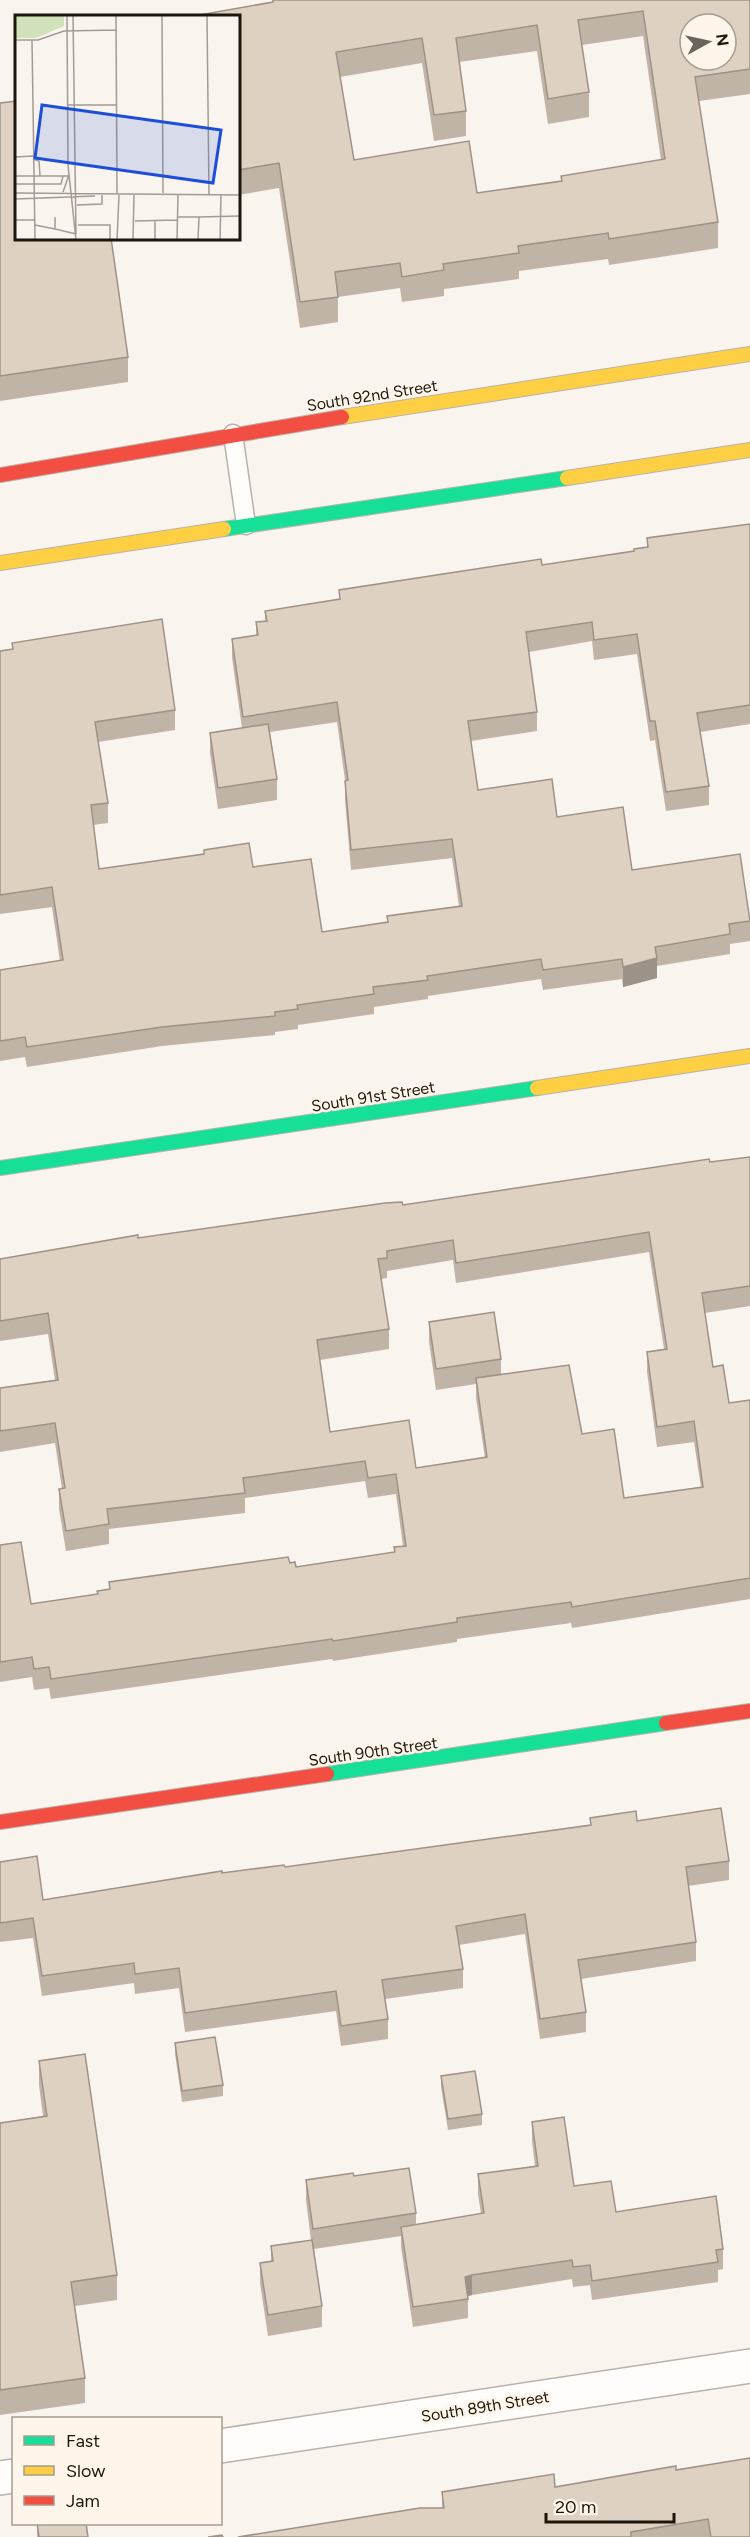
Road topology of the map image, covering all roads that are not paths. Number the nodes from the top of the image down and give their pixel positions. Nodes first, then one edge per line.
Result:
1 (750, 354) edge
2 (232, 434) junction
3 (750, 450) edge
4 (0, 475) edge
5 (246, 525) junction
6 (0, 563) edge
7 (750, 1056) edge
8 (0, 1168) edge
9 (750, 1711) edge
10 (0, 1822) edge
11 (750, 2366) edge
12 (222, 2446) edge

1 - 2 street, South 92nd Street
2 - 4 street, South 92nd Street
2 - 5 lane
3 - 5 street
5 - 6 street
7 - 8 street, South 91st Street
9 - 10 street, South 90th Street
11 - 12 street, South 89th Street

